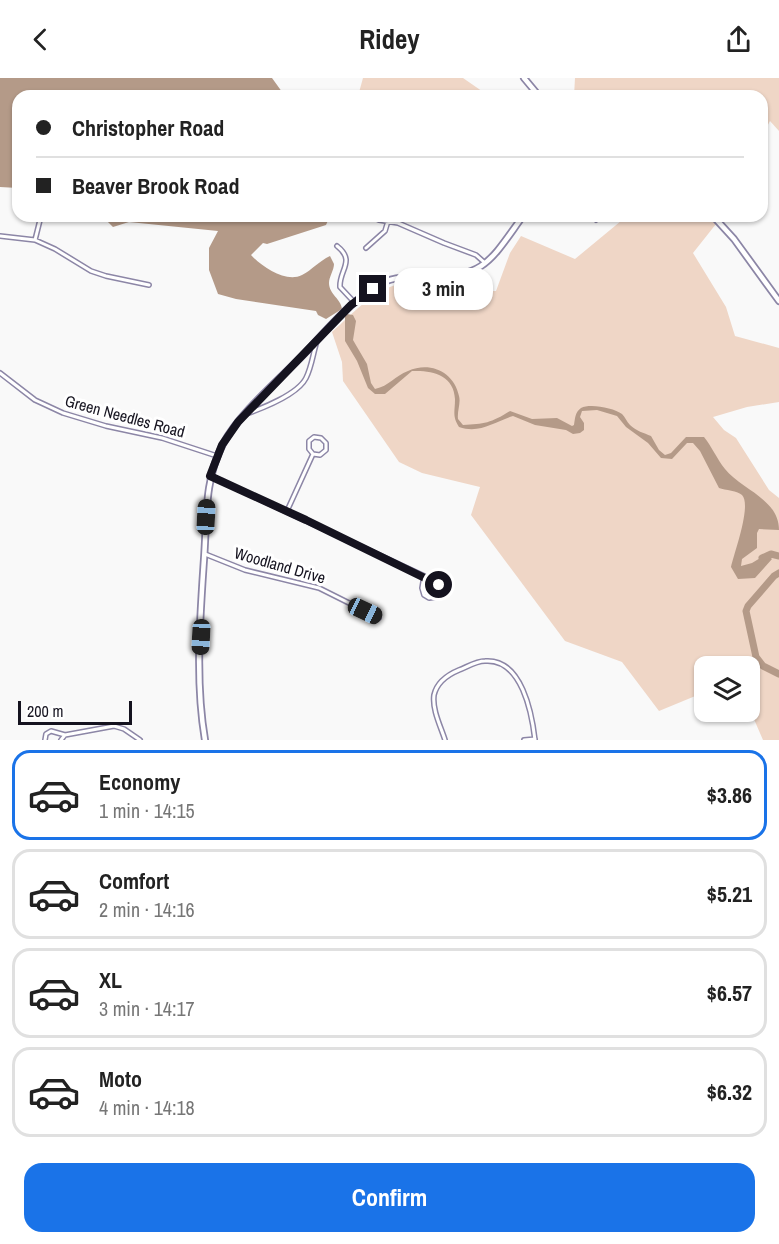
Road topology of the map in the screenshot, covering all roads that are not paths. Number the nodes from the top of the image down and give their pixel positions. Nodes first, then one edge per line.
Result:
1 (524, 78) edge
2 (533, 90) edge
3 (40, 222) edge
4 (388, 222) edge
5 (393, 222) edge
6 (518, 222) edge
7 (718, 222) edge
8 (0, 236) edge
9 (35, 240) junction
10 (337, 246) dead end
11 (366, 248) dead end
12 (485, 263) junction
13 (148, 285) dead end
14 (779, 301) edge
15 (353, 304) junction
16 (318, 339) junction
17 (0, 373) edge
18 (246, 414) junction
19 (313, 454) junction
20 (218, 456) junction
21 (210, 476) junction
22 (286, 511) junction
23 (205, 554) junction
24 (424, 576) junction
25 (380, 618) dead end
26 (131, 734) junction
27 (65, 735) junction
28 (45, 740) edge
29 (61, 740) edge
30 (127, 740) edge
31 (140, 740) edge
32 (200, 740) edge
33 (205, 740) edge
34 (445, 740) edge
35 (524, 740) edge
36 (535, 740) edge

1 - 2 street
3 - 9 street
4 - 11 street
5 - 12 street
6 - 12 street
7 - 14 street
8 - 9 street
9 - 13 street
10 - 15 street
12 - 15 street
15 - 16 street
16 - 18 street
16 - 18 street
17 - 20 street, Green Needles Road
18 - 20 street
19 - 19 street
19 - 22 street
20 - 21 street
21 - 22 street
21 - 23 street
22 - 24 street
23 - 25 street, Woodland Drive
23 - 33 street
24 - 24 street
26 - 27 street
26 - 30 street
26 - 31 street
27 - 28 street
27 - 29 street
32 - 33 street
34 - 36 street
35 - 36 street

